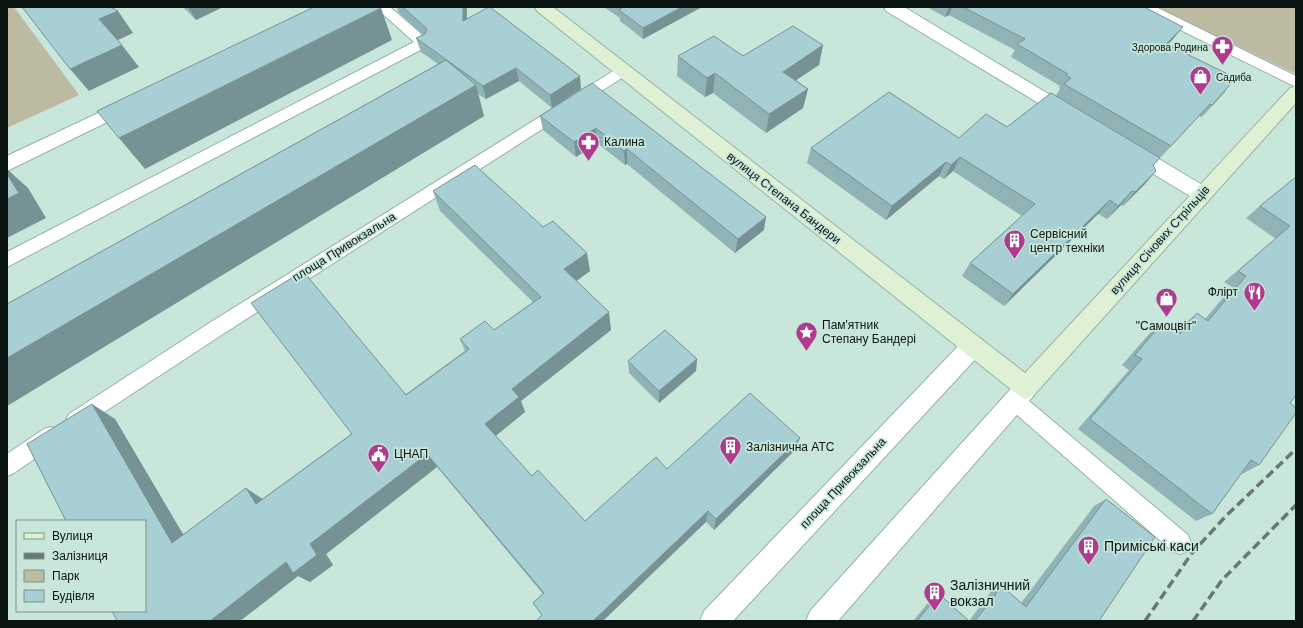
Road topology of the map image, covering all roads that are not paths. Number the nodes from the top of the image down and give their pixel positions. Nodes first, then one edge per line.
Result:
1 (382, 7) edge
2 (543, 7) edge
3 (892, 7) edge
4 (1145, 7) edge
5 (623, 70) junction
6 (1296, 82) edge
7 (1296, 92) edge
8 (143, 98) edge
9 (1080, 121) edge
10 (1114, 141) edge
11 (7, 164) edge
12 (1202, 194) junction
13 (7, 260) edge
14 (973, 346) junction
15 (1020, 395) junction
16 (7, 466) edge
17 (1180, 543) dead end
18 (714, 621) edge
19 (820, 621) edge

1 - 13 lane
2 - 5 street, вулиця Степана Бандери
3 - 9 street
4 - 6 lane
5 - 14 street, вулиця Степана Бандери
5 - 16 lane, площа Привокзальна
7 - 12 street, вулиця Січових Стрільців
8 - 11 street
10 - 12 street
12 - 15 street, вулиця Січових Стрільців
14 - 15 street, вулиця Степана Бандери
14 - 18 street, площа Привокзальна
15 - 17 lane
15 - 19 street

